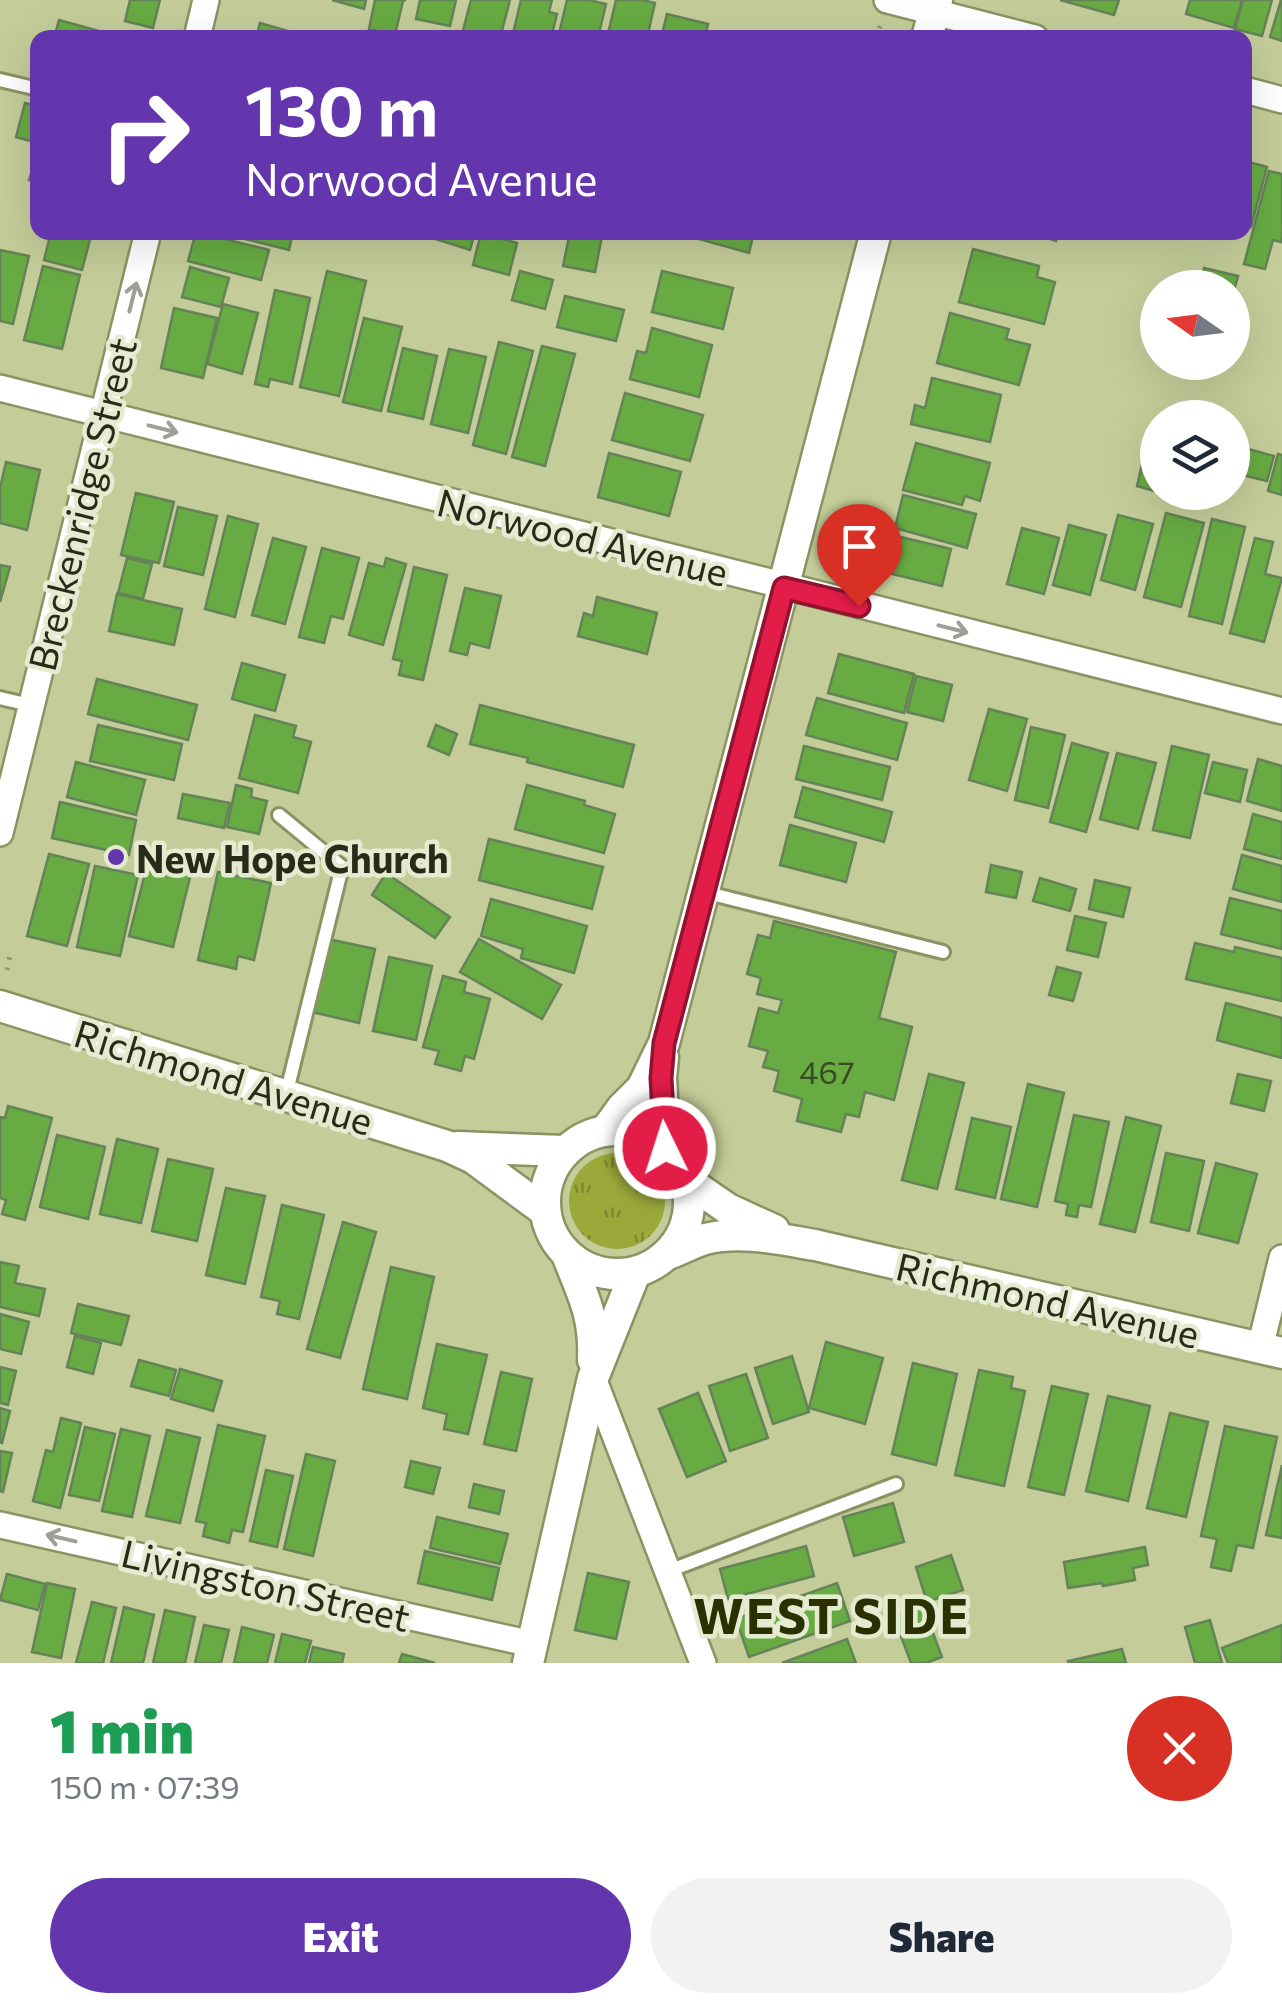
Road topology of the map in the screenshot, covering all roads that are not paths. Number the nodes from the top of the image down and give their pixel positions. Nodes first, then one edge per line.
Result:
1 (206, 0) edge
2 (887, 0) edge
3 (933, 16) edge
4 (199, 30) edge
5 (998, 30) edge
6 (0, 80) edge
7 (30, 87) edge
8 (1252, 92) edge
9 (1282, 100) edge
10 (146, 240) edge
11 (874, 240) edge
12 (0, 388) edge
13 (104, 414) junction
14 (784, 588) junction
15 (0, 698) edge
16 (30, 705) junction
17 (1282, 711) edge
18 (279, 815) dead end
19 (0, 834) edge
20 (704, 892) junction
21 (944, 952) dead end
22 (0, 1006) edge
23 (664, 1043) junction
24 (286, 1095) junction
25 (606, 1130) junction
26 (447, 1146) junction
27 (665, 1148) junction
28 (564, 1150) junction
29 (686, 1180) junction
30 (545, 1211) junction
31 (815, 1245) junction
32 (668, 1254) junction
33 (568, 1256) junction
34 (1282, 1258) edge
35 (635, 1273) junction
36 (1271, 1351) edge
37 (592, 1378) junction
38 (896, 1484) dead end
39 (0, 1524) edge
40 (666, 1572) junction
41 (530, 1654) edge
42 (702, 1663) edge

1 - 4 street
2 - 3 street
3 - 5 street
6 - 7 lane
8 - 9 street
13 -> 10 street, Breckenridge Street
11 - 14 street
12 - 13 street, Norwood Avenue
13 -> 14 street, Norwood Avenue
13 - 16 street, Breckenridge Street
14 -> 17 street, Norwood Avenue
14 - 20 street
15 - 16 lane
16 - 19 street, Breckenridge Street
18 - 24 lane
20 - 21 lane
20 - 23 street
22 - 24 street, Richmond Avenue
23 - 25 street
23 - 27 street
24 - 26 street, Richmond Avenue
25 - 27 street
25 - 28 street
26 - 28 street, Richmond Avenue
26 - 30 street, Richmond Avenue
27 - 29 street
28 - 30 street
29 - 31 street, Richmond Avenue
29 - 32 street
30 - 33 street
31 - 32 street, Richmond Avenue
31 - 36 street, Richmond Avenue
32 - 35 street
33 - 35 street
33 - 37 street
34 - 36 street
35 - 37 street
37 - 40 street
37 - 41 street
38 - 40 lane
41 -> 39 street, Livingston Street
40 - 42 street

